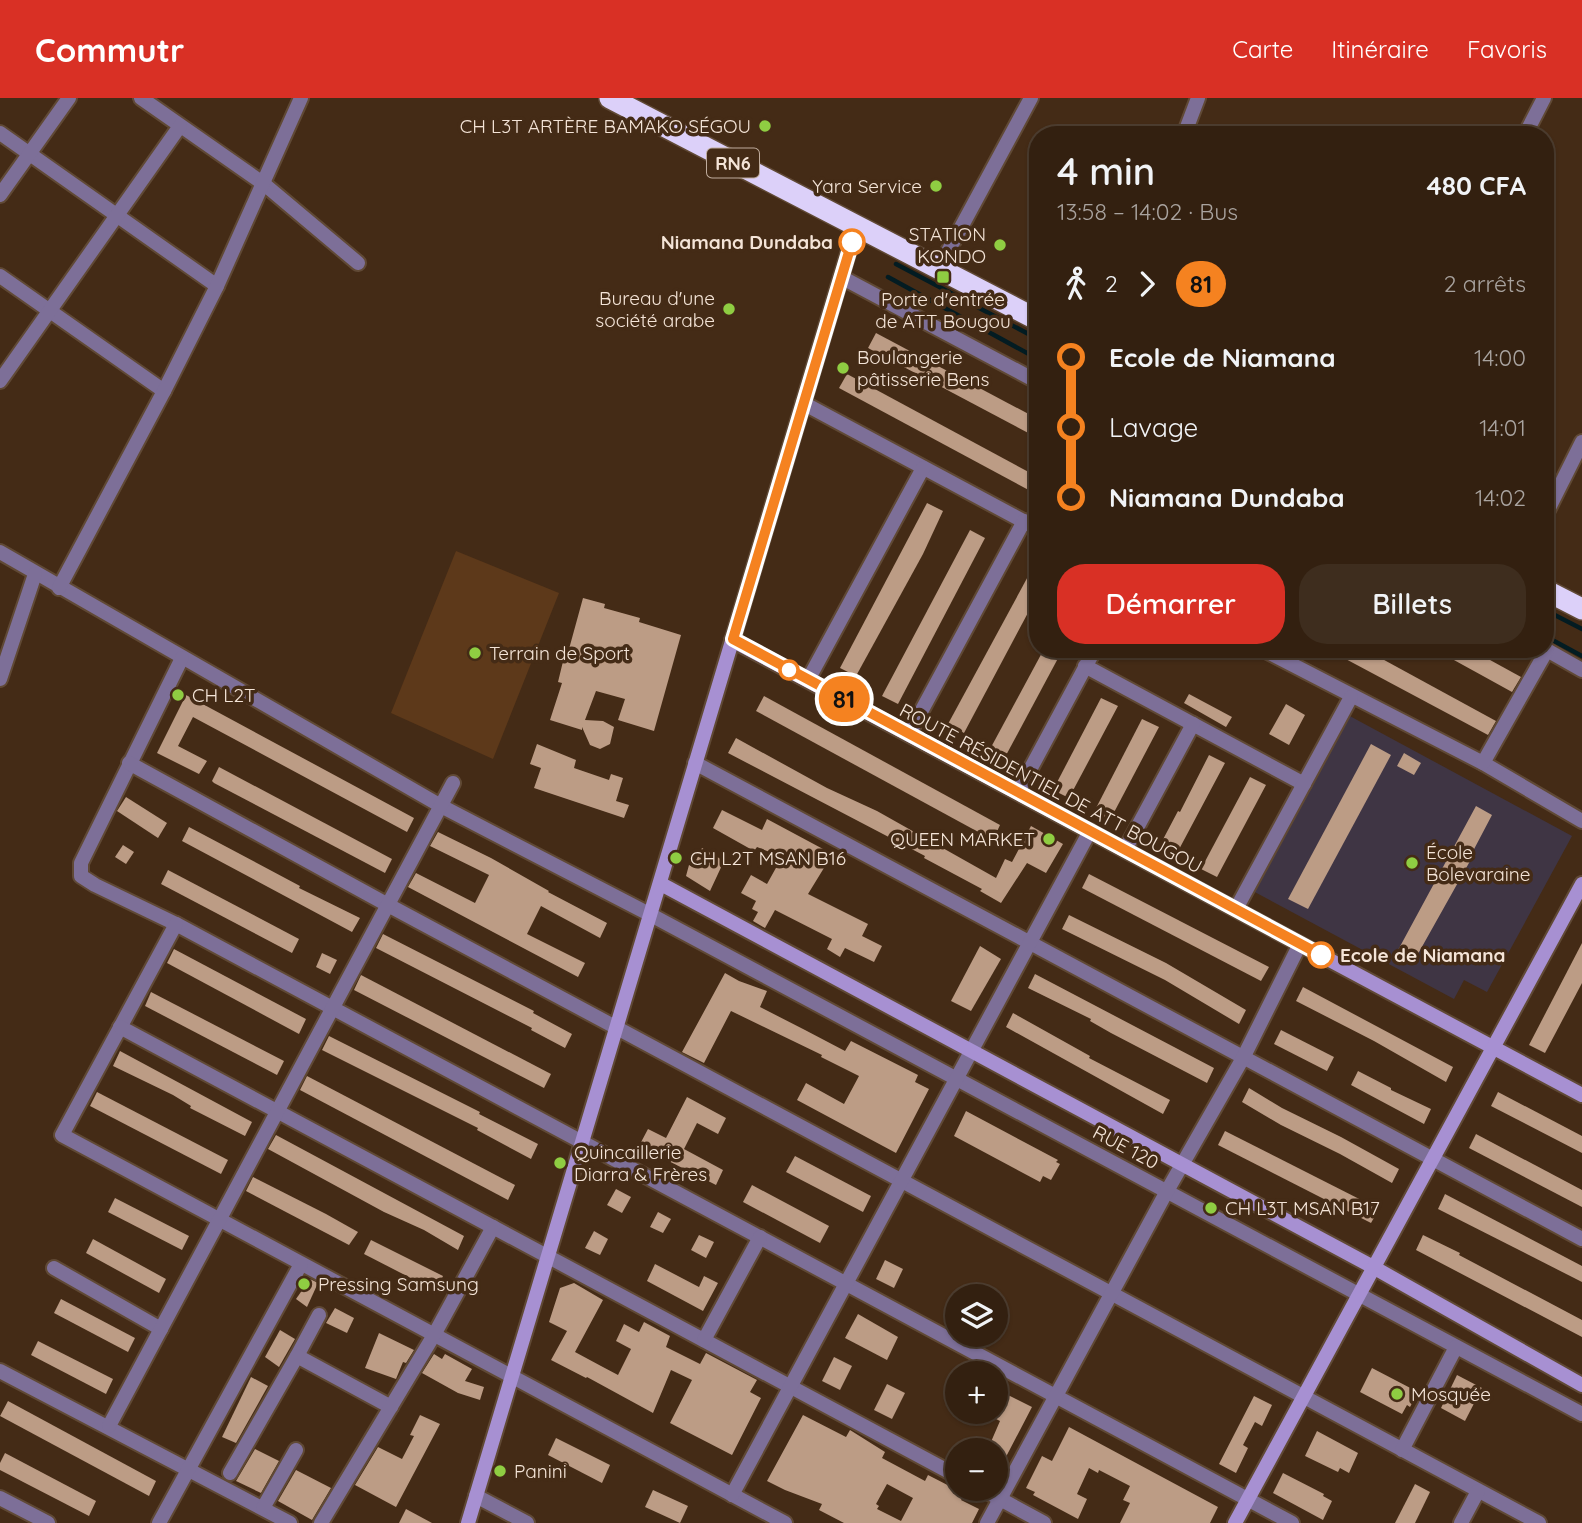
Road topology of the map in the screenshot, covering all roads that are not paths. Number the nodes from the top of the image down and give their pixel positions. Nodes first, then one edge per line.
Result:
1 (69, 98) edge
2 (141, 98) edge
3 (301, 98) edge
4 (1031, 98) edge
5 (1198, 98) edge
6 (1544, 98) edge
7 (620, 100) edge
8 (180, 126) junction
9 (1187, 126) edge
10 (1530, 126) edge
11 (0, 133) edge
12 (29, 154) junction
13 (264, 184) junction
14 (0, 195) edge
15 (117, 216) junction
16 (856, 227) junction
17 (358, 262) dead end
18 (938, 270) junction
19 (0, 276) edge
20 (841, 277) junction
21 (217, 286) junction
22 (50, 310) junction
23 (1029, 316) edge
24 (1029, 377) edge
25 (0, 381) edge
26 (164, 391) junction
27 (803, 404) junction
28 (1582, 442) edge
29 (923, 468) junction
30 (1554, 498) edge
31 (1024, 521) junction
32 (1029, 524) edge
33 (0, 552) edge
34 (35, 573) junction
35 (59, 588) junction
36 (1554, 595) edge
37 (1582, 609) edge
38 (733, 639) junction
39 (1554, 654) edge
40 (182, 657) junction
41 (1090, 658) edge
42 (1279, 658) edge
43 (1542, 658) edge
44 (1086, 666) junction
45 (1582, 670) edge
46 (0, 679) edge
47 (808, 680) junction
48 (1351, 697) junction
49 (1193, 724) junction
50 (909, 734) junction
51 (129, 763) junction
52 (695, 763) junction
53 (1483, 763) junction
54 (453, 783) dead end
55 (1304, 784) junction
56 (1017, 792) junction
57 (441, 806) junction
58 (1582, 821) edge
59 (1090, 831) junction
60 (1125, 850) junction
61 (661, 884) junction
62 (1582, 884) edge
63 (388, 905) junction
64 (1236, 909) junction
65 (651, 915) junction
66 (176, 923) junction
67 (1030, 943) junction
68 (1300, 944) junction
69 (333, 1008) junction
70 (120, 1027) junction
71 (617, 1028) junction
72 (1493, 1048) junction
73 (971, 1051) junction
74 (1244, 1058) junction
75 (957, 1078) junction
76 (1582, 1095) edge
77 (277, 1111) junction
78 (583, 1142) junction
79 (1433, 1160) junction
80 (1182, 1164) junction
81 (902, 1181) junction
82 (1167, 1191) junction
83 (219, 1220) junction
84 (493, 1227) junction
85 (760, 1237) junction
86 (1582, 1239) edge
87 (548, 1257) junction
88 (302, 1264) junction
89 (1373, 1267) junction
90 (54, 1268) dead end
91 (846, 1283) junction
92 (1112, 1294) junction
93 (1359, 1295) junction
94 (319, 1315) dead end
95 (161, 1329) junction
96 (434, 1335) junction
97 (704, 1340) junction
98 (1456, 1347) junction
99 (297, 1356) junction
100 (0, 1371) edge
101 (512, 1377) junction
102 (1582, 1385) edge
103 (790, 1387) junction
104 (1056, 1396) junction
105 (1304, 1398) junction
106 (391, 1407) junction
107 (1582, 1414) edge
108 (109, 1426) junction
109 (296, 1450) dead end
110 (1402, 1450) junction
111 (189, 1469) junction
112 (945, 1470) edge
113 (230, 1473) dead end
114 (1008, 1484) edge
115 (1478, 1491) junction
116 (732, 1495) junction
117 (476, 1496) junction
118 (0, 1498) edge
119 (1248, 1500) junction
120 (999, 1501) edge
121 (1004, 1501) edge
122 (263, 1508) junction
123 (48, 1523) edge
124 (159, 1523) edge
125 (290, 1523) edge
126 (321, 1523) edge
127 (468, 1523) edge
128 (527, 1523) edge
129 (785, 1523) edge
130 (987, 1523) edge
131 (1044, 1523) edge
132 (1235, 1523) edge
133 (1292, 1523) edge
134 (1461, 1523) edge
135 (1539, 1523) edge

1 - 12 street
2 - 8 street
3 - 13 street
4 - 18 street
5 - 9 street
6 - 10 street
7 - 16 highway, RN6
8 - 13 street
8 - 15 street
11 - 12 street
12 - 14 street
12 - 15 street
13 - 17 street
13 - 21 street
15 - 21 street
15 - 22 street
16 - 18 highway, RN6
16 - 20 street
18 - 23 highway, RN6
19 - 22 street
20 - 24 street
20 - 27 street
21 - 26 street
22 - 25 street
22 - 26 street
26 - 35 street
27 - 29 street
27 - 38 street
28 - 30 street
29 - 31 street
29 - 47 street
31 - 32 street
31 - 50 street
33 - 34 street, RUE 120
34 - 35 street, RUE 120
34 - 46 street
35 - 40 street, RUE 120
36 - 37 highway
38 - 47 street, ROUTE RÉSIDENTIEL DE ATT BOUGOU
38 - 52 street
39 - 45 street
40 - 51 street
40 - 57 street, RUE 120
41 - 44 street
42 - 48 street
43 - 53 street
44 - 49 street
44 - 56 street
47 - 50 street, ROUTE RÉSIDENTIEL DE ATT BOUGOU
48 - 53 street
48 - 55 street
49 - 55 street
49 - 60 street
50 - 56 street, ROUTE RÉSIDENTIEL DE ATT BOUGOU
51 - 63 street
51 - 66 street
52 - 61 street
52 - 67 street
53 - 58 street
54 - 57 street
55 - 64 street
56 - 59 street, ROUTE RÉSIDENTIEL DE ATT BOUGOU
57 - 63 street
57 - 65 street, RUE 120
59 - 60 street, ROUTE RÉSIDENTIEL DE ATT BOUGOU
59 - 67 street
60 - 64 street, ROUTE RÉSIDENTIEL DE ATT BOUGOU
61 - 65 street
61 - 73 street
62 - 72 street
63 - 69 street
63 - 71 street
64 - 68 street, ROUTE RÉSIDENTIEL DE ATT BOUGOU
65 - 71 street
65 - 75 street, RUE 120
66 - 69 street
66 - 70 street
67 - 73 street
67 - 74 street
68 - 72 street, ROUTE RÉSIDENTIEL DE ATT BOUGOU
68 - 74 street
69 - 77 street
69 - 78 street
70 - 77 street
70 - 83 street
71 - 78 street
71 - 81 street
72 - 76 street, ROUTE RÉSIDENTIEL DE ATT BOUGOU
72 - 79 street
73 - 75 street
73 - 80 street
74 - 79 street
74 - 80 street
75 - 81 street
75 - 82 street, RUE 120
77 - 83 street
77 - 84 street
78 - 85 street
78 - 87 street
79 - 86 street
79 - 89 street
80 - 82 street
80 - 89 street
81 - 91 street
81 - 92 street
82 - 92 street
82 - 93 street, RUE 120
83 - 88 street
83 - 95 street
84 - 87 street
84 - 96 street
85 - 91 street
85 - 97 street
87 - 97 street
87 - 101 street
88 - 96 street
88 - 111 street
89 - 93 street
89 - 102 street
90 - 95 street
91 - 103 street
91 - 104 street
92 - 104 street
92 - 105 street
93 - 98 street, RUE 120
93 - 105 street
94 - 99 street
95 - 108 street
96 - 101 street
96 - 106 street
97 - 103 street
98 - 107 street, RUE 120
98 - 110 street
99 - 106 street
99 - 113 street
100 - 108 street
101 - 116 street
101 - 117 street
103 - 112 street
103 - 116 street
104 - 114 street
104 - 119 street
105 - 110 street
105 - 119 street
106 - 126 street
108 - 111 street
109 - 122 street
110 - 115 street
111 - 122 street
111 - 124 street
115 - 134 street
115 - 135 street
116 - 129 street
117 - 127 street
117 - 128 street
118 - 123 street
119 - 132 street
119 - 133 street
120 - 130 street
121 - 131 street
122 - 125 street

